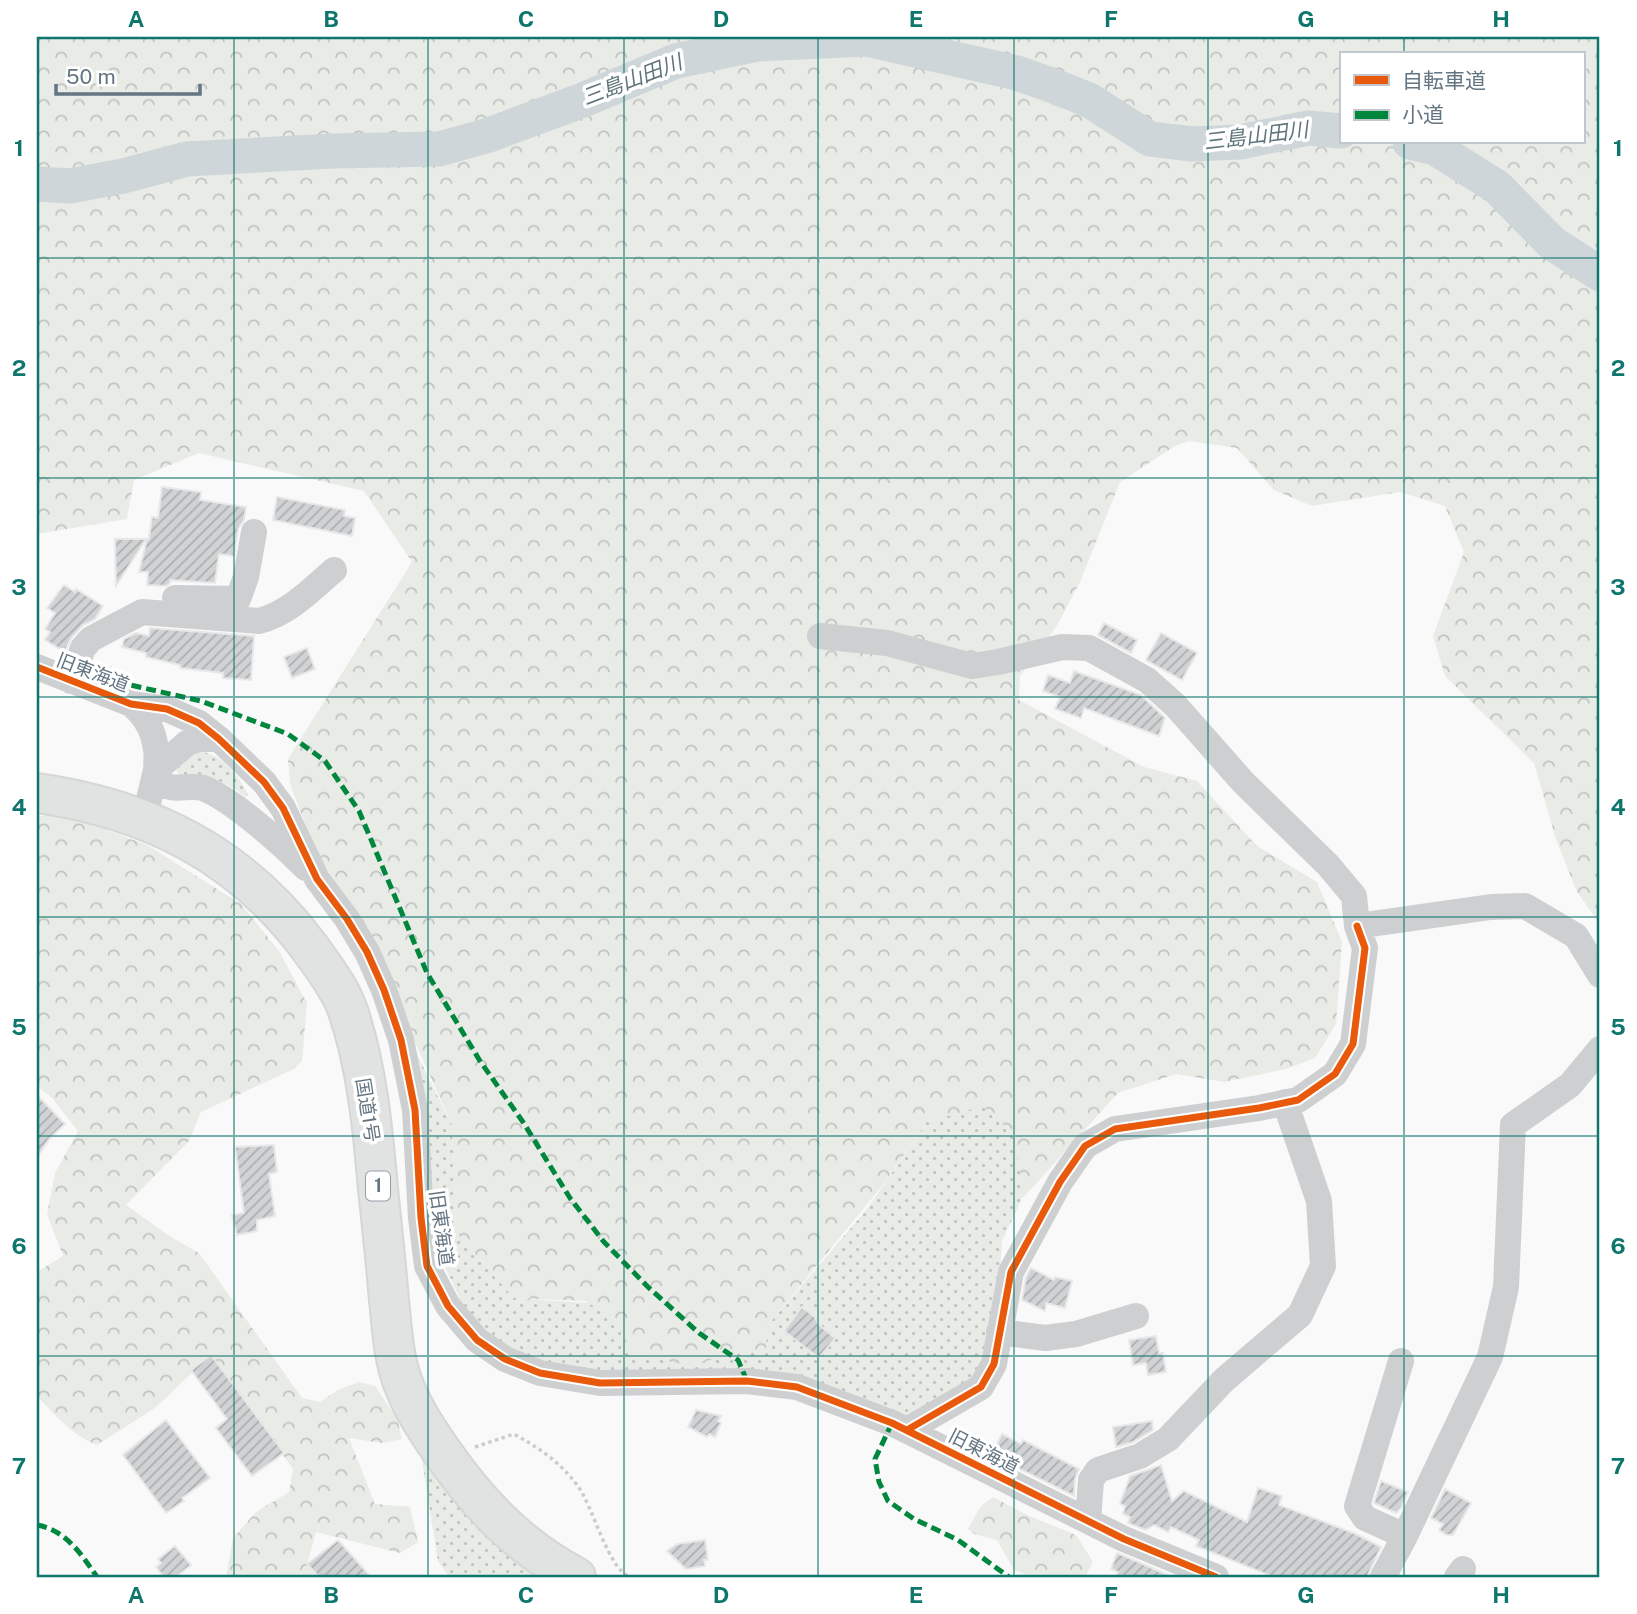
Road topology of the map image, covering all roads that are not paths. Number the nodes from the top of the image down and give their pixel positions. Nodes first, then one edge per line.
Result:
1 (254, 532) dead end
2 (334, 569) dead end
3 (142, 612) junction
4 (820, 636) dead end
5 (37, 667) edge
6 (71, 681) junction
7 (131, 704) junction
8 (219, 739) junction
9 (264, 782) junction
10 (37, 793) edge
11 (155, 793) junction
12 (244, 815) junction
13 (317, 879) junction
14 (1357, 926) junction
15 (1600, 975) edge
16 (1600, 1049) edge
17 (1285, 1102) junction
18 (1136, 1316) dead end
19 (999, 1332) junction
20 (1401, 1361) dead end
21 (907, 1430) junction
22 (1088, 1521) junction
23 (1405, 1536) junction
24 (576, 1577) edge
25 (1216, 1577) edge
26 (1383, 1577) edge

1 - 3 street
2 - 3 street
3 - 6 street
4 - 14 street
5 - 6 street, 旧東海道
6 - 7 street, 旧東海道
7 - 8 street, 旧東海道
7 - 11 street
8 - 9 street, 旧東海道
8 - 11 street
9 - 12 street
9 - 13 street, 旧東海道
10 - 11 highway, 国道1号 / 1
11 - 12 street
11 - 24 highway, 国道1号 / 1
12 - 13 street
13 - 21 street, 旧東海道
14 - 15 street
14 - 17 street
16 - 23 street
17 - 19 street
17 - 22 street
18 - 19 street
19 - 21 street
20 - 23 street
21 - 22 street, 旧東海道
22 - 25 street, 旧東海道
23 - 26 street

